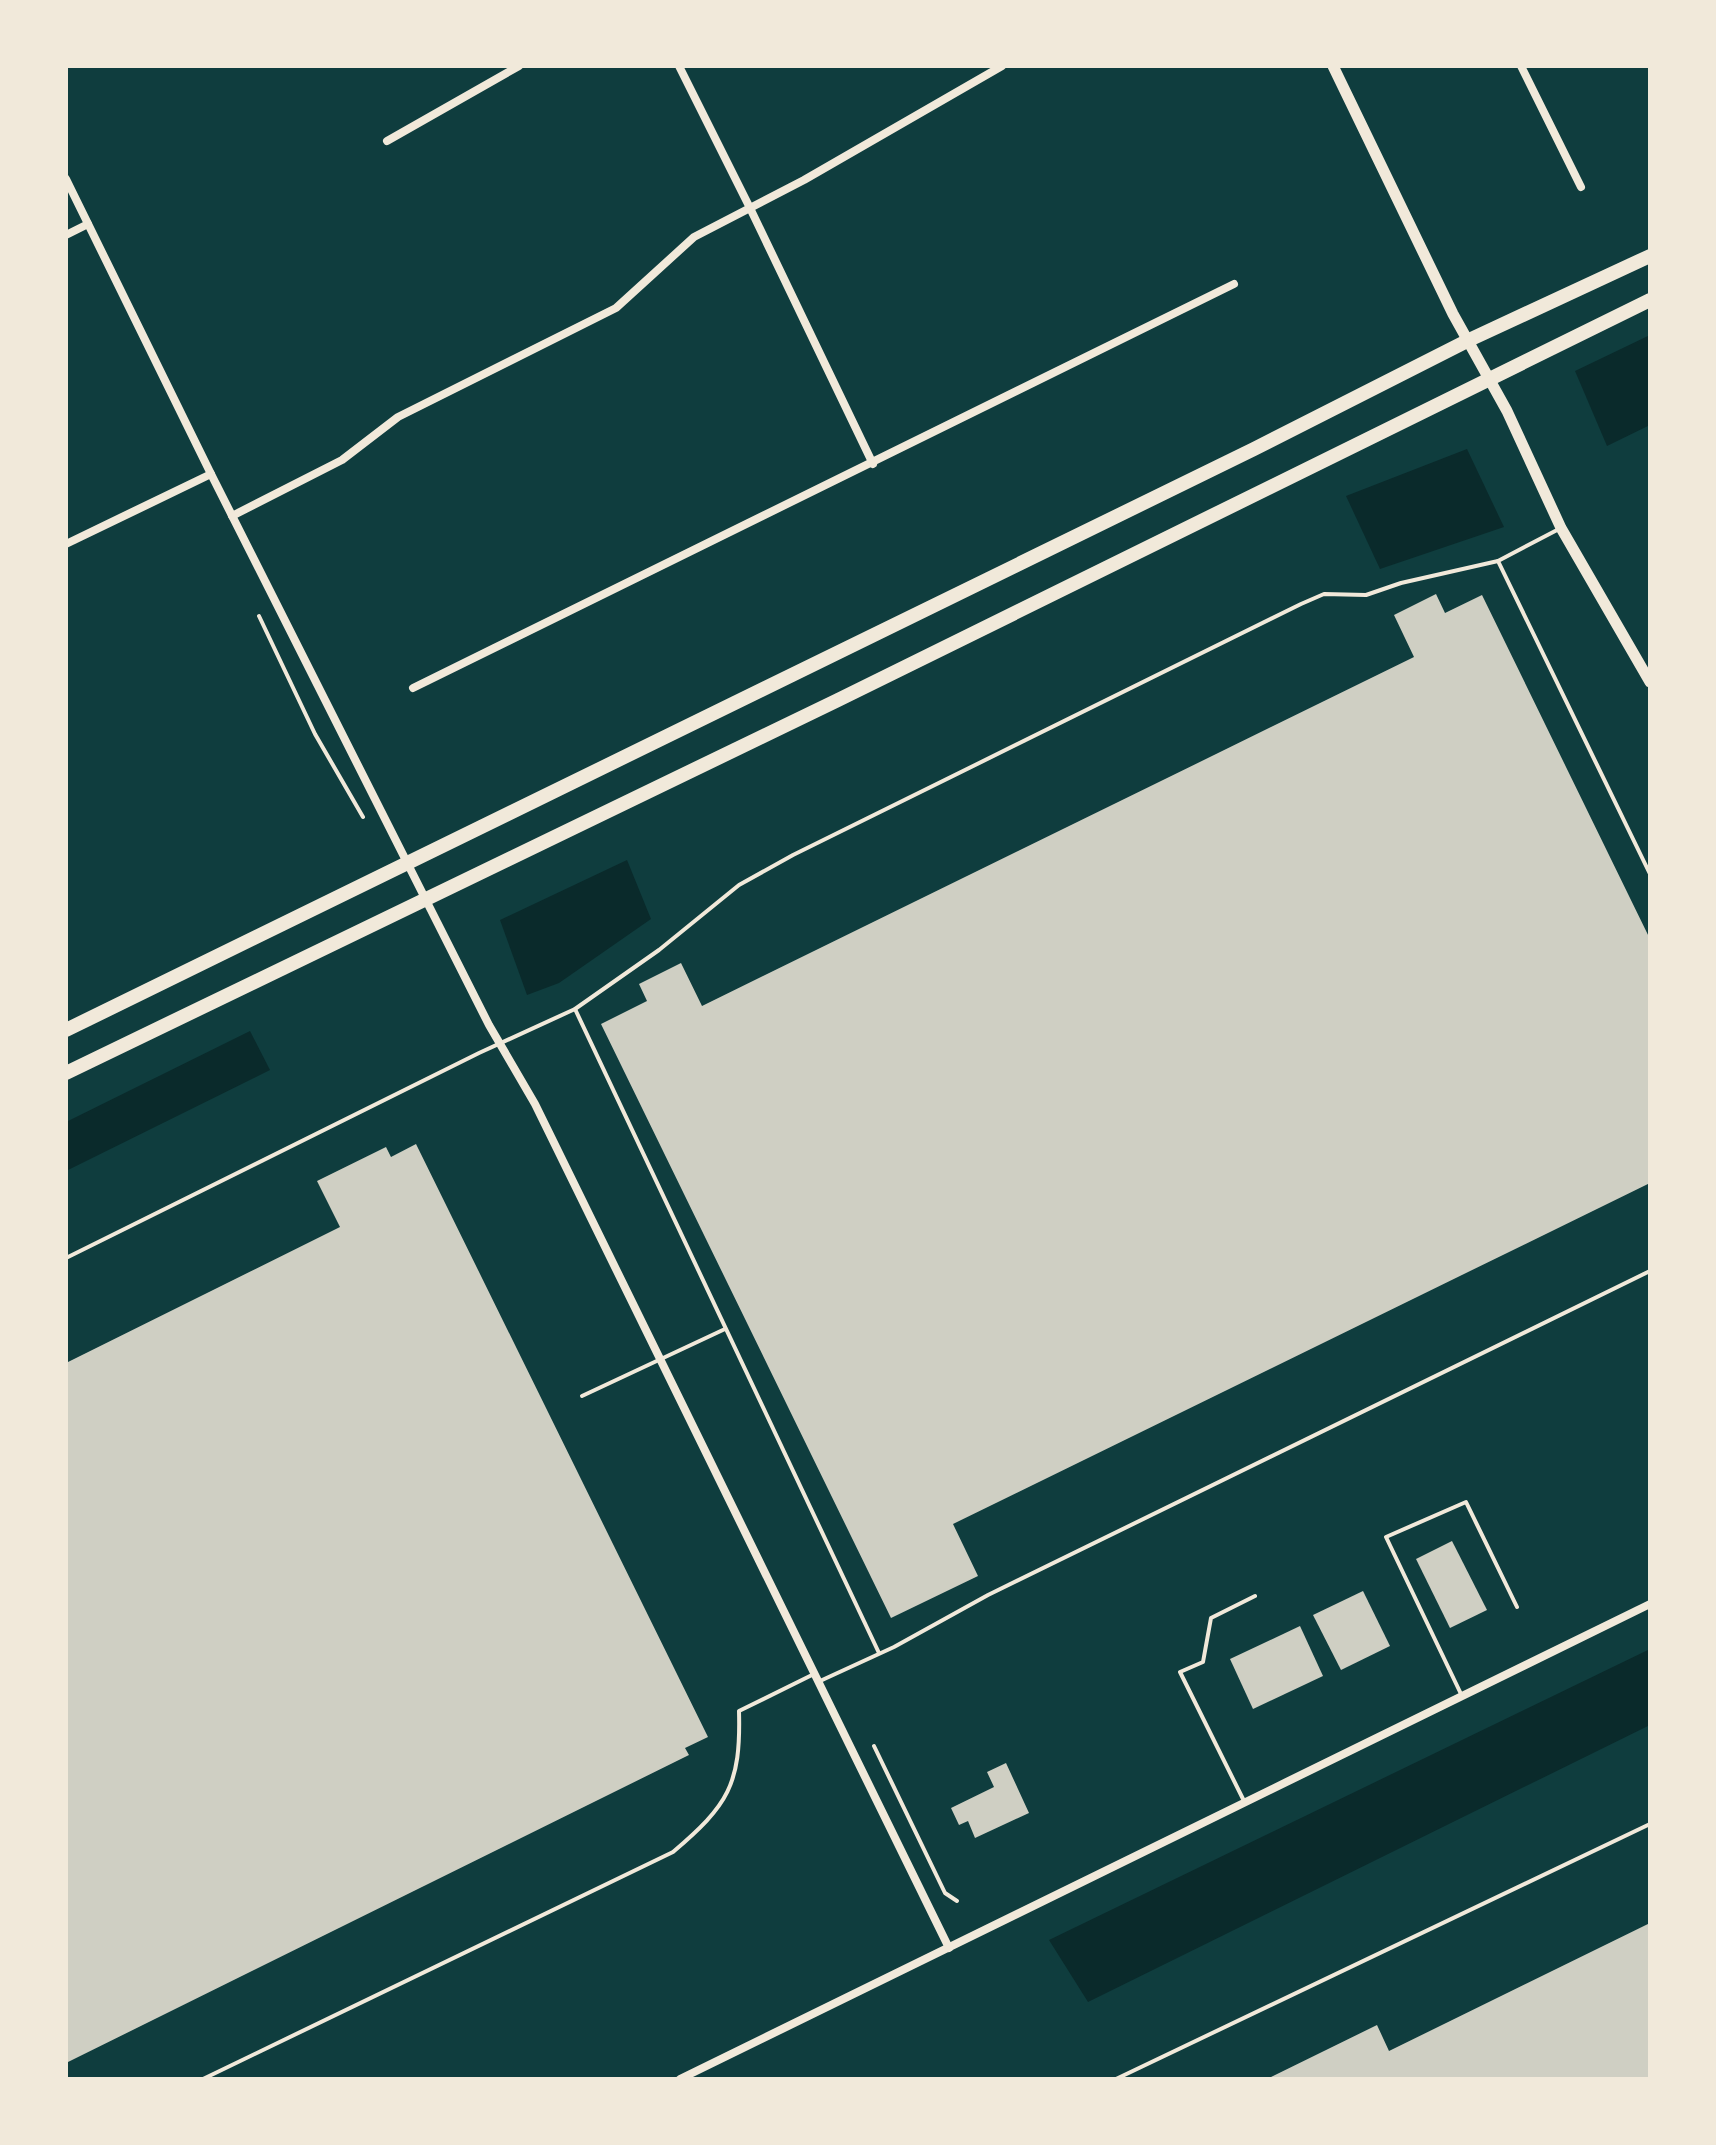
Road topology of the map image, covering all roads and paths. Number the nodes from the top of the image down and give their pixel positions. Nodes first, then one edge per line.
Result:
1 (519, 66) edge
2 (679, 66) edge
3 (1002, 66) edge
4 (1333, 66) edge
5 (1521, 66) edge
6 (387, 141) dead end
7 (66, 179) edge
8 (1581, 187) dead end
9 (750, 208) junction
10 (88, 224) junction
11 (66, 235) edge
12 (1650, 256) edge
13 (1234, 284) dead end
14 (1650, 300) edge
15 (1469, 340) junction
16 (1488, 379) junction
17 (873, 464) junction
18 (211, 474) junction
19 (232, 516) junction
20 (1561, 528) junction
21 (66, 544) edge
22 (1498, 561) junction
23 (259, 616) dead end
24 (1646, 666) edge
25 (1650, 682) edge
26 (413, 688) dead end
27 (363, 817) dead end
28 (408, 862) junction
29 (1650, 874) edge
30 (427, 898) junction
31 (575, 1009) junction
32 (66, 1030) edge
33 (499, 1044) junction
34 (66, 1073) edge
35 (66, 1258) edge
36 (1650, 1271) edge
37 (725, 1329) junction
38 (661, 1360) junction
39 (582, 1396) dead end
40 (1255, 1596) dead end
41 (1650, 1604) edge
42 (1517, 1607) dead end
43 (879, 1653) junction
44 (816, 1678) junction
45 (1462, 1696) junction
46 (874, 1746) dead end
47 (1245, 1803) junction
48 (1650, 1824) edge
49 (957, 1901) dead end
50 (949, 1948) junction
51 (203, 2079) edge
52 (680, 2079) edge
53 (1116, 2079) edge

1 - 6 street
2 - 9 street
3 - 9 street
4 - 15 street
5 - 8 street
7 - 10 street
9 - 17 street
9 - 19 street
10 - 11 street
10 - 18 street
12 - 15 main road
13 - 17 street
14 - 16 main road
15 - 16 street
15 - 28 main road
16 - 20 street
16 - 30 main road
17 - 26 street
18 - 19 street
18 - 21 street
19 - 28 street
20 - 22 lane
20 - 24 street
22 - 29 lane
22 - 31 lane
23 - 27 path
24 - 25 street
28 - 30 street
28 - 32 main road
30 - 33 street
30 - 34 main road
31 - 33 lane
31 - 37 lane
33 - 35 lane
33 - 38 street
36 - 43 lane
37 - 38 lane
37 - 43 lane
38 - 39 lane
38 - 44 street
40 - 47 lane
41 - 45 street
42 - 45 lane
43 - 44 lane
44 - 50 street
44 - 51 lane
45 - 47 street
46 - 49 path
47 - 50 street
48 - 53 lane
50 - 52 street

